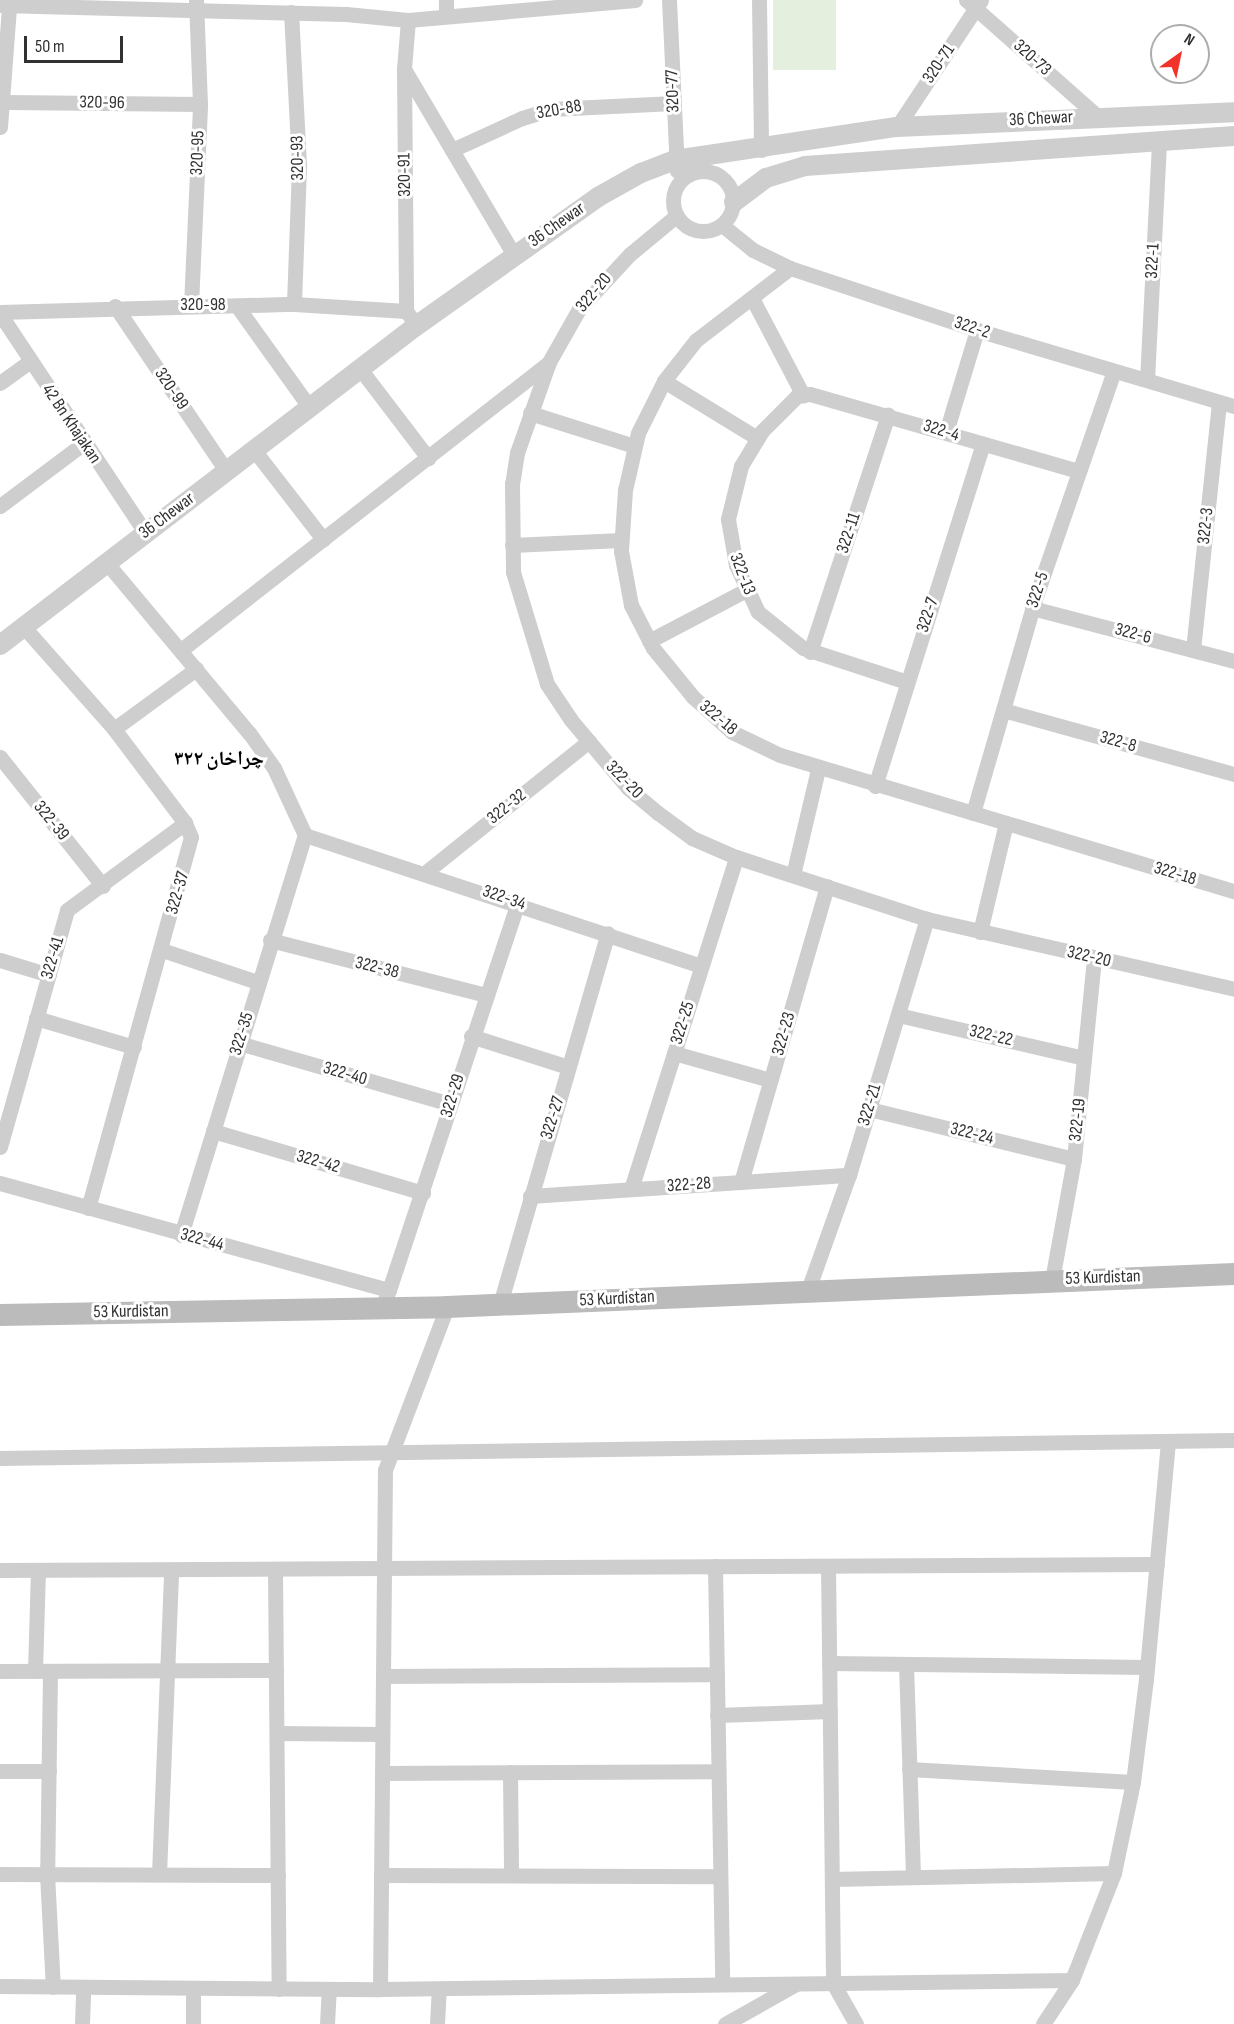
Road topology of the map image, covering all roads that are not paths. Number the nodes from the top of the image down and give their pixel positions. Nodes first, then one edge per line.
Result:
1 (635, 0) edge
2 (669, 0) edge
3 (759, 0) edge
4 (974, 3) edge
5 (14, 4) edge
6 (196, 5) edge
7 (347, 7) edge
8 (446, 8) edge
9 (291, 12) junction
10 (408, 20) junction
11 (404, 69) junction
12 (5, 102) junction
13 (674, 103) junction
14 (200, 104) junction
15 (1234, 112) edge
16 (1097, 116) junction
17 (0, 127) edge
18 (897, 127) junction
19 (1234, 136) edge
20 (1159, 141) junction
21 (452, 150) junction
22 (761, 150) junction
23 (719, 155) junction
24 (675, 160) junction
25 (698, 171) junction
26 (680, 181) junction
27 (734, 202) junction
28 (676, 216) junction
29 (722, 225) junction
30 (514, 255) junction
31 (790, 268) junction
32 (752, 298) junction
33 (294, 304) junction
34 (191, 305) junction
35 (115, 306) junction
36 (237, 306) junction
37 (0, 313) edge
38 (411, 318) junction
39 (977, 330) junction
40 (29, 362) junction
41 (549, 362) junction
42 (361, 370) junction
43 (1114, 370) junction
44 (1147, 380) junction
45 (664, 381) junction
46 (0, 383) edge
47 (803, 394) junction
48 (1219, 402) junction
49 (1234, 406) edge
50 (310, 408) junction
51 (530, 413) junction
52 (888, 415) junction
53 (946, 432) junction
54 (757, 438) junction
55 (84, 443) junction
56 (983, 444) junction
57 (634, 446) junction
58 (254, 450) junction
59 (428, 458) junction
60 (1079, 471) junction
61 (227, 472) junction
62 (0, 506) edge
63 (145, 532) junction
64 (323, 539) junction
65 (621, 540) junction
66 (512, 545) junction
67 (106, 562) junction
68 (746, 590) junction
69 (1032, 608) junction
70 (23, 626) junction
71 (649, 641) junction
72 (0, 645) edge
73 (181, 650) junction
74 (1193, 650) junction
75 (810, 652) junction
76 (1234, 662) edge
77 (196, 669) junction
78 (907, 682) junction
79 (1003, 710) junction
80 (114, 729) junction
81 (589, 741) junction
82 (0, 757) edge
83 (818, 769) junction
84 (1234, 774) edge
85 (875, 786) junction
86 (973, 813) junction
87 (185, 823) junction
88 (1006, 823) junction
89 (305, 835) junction
90 (736, 857) junction
91 (426, 872) junction
92 (793, 875) junction
93 (103, 886) junction
94 (827, 886) junction
95 (1234, 891) edge
96 (518, 903) junction
97 (927, 919) junction
98 (980, 932) junction
99 (608, 933) junction
100 (270, 940) junction
101 (162, 950) junction
102 (1094, 959) junction
103 (0, 960) edge
104 (701, 966) junction
105 (49, 975) junction
106 (257, 982) junction
107 (1234, 990) edge
108 (485, 995) junction
109 (898, 1015) junction
110 (36, 1018) junction
111 (471, 1036) junction
112 (239, 1043) junction
113 (134, 1047) junction
114 (674, 1053) junction
115 (1084, 1058) junction
116 (568, 1067) junction
117 (770, 1080) junction
118 (450, 1104) junction
119 (869, 1109) junction
120 (213, 1131) junction
121 (0, 1147) edge
122 (1074, 1159) junction
123 (849, 1175) junction
124 (741, 1182) junction
125 (0, 1183) edge
126 (631, 1189) junction
127 (423, 1193) junction
128 (530, 1196) junction
129 (88, 1208) junction
130 (181, 1235) junction
131 (1234, 1275) edge
132 (1052, 1280) junction
133 (808, 1290) junction
134 (386, 1298) junction
135 (500, 1304) junction
136 (447, 1306) junction
137 (0, 1315) edge
138 (1234, 1440) edge
139 (1168, 1444) junction
140 (389, 1453) junction
141 (0, 1458) edge
142 (1157, 1564) junction
143 (715, 1566) junction
144 (828, 1566) junction
145 (384, 1568) junction
146 (275, 1569) junction
147 (0, 1570) edge
148 (38, 1570) junction
149 (171, 1570) junction
150 (829, 1663) junction
151 (906, 1664) junction
152 (1147, 1667) junction
153 (166, 1670) junction
154 (276, 1670) junction
155 (0, 1671) edge
156 (43, 1671) junction
157 (717, 1674) junction
158 (383, 1676) junction
159 (830, 1711) junction
160 (717, 1715) junction
161 (277, 1734) junction
162 (382, 1734) junction
163 (909, 1769) junction
164 (0, 1771) edge
165 (49, 1771) junction
166 (718, 1771) junction
167 (510, 1772) junction
168 (382, 1773) junction
169 (1133, 1782) junction
170 (1114, 1873) junction
171 (0, 1874) edge
172 (47, 1874) junction
173 (159, 1874) junction
174 (278, 1875) junction
175 (381, 1875) junction
176 (511, 1875) junction
177 (720, 1876) junction
178 (913, 1877) junction
179 (831, 1879) junction
180 (1072, 1980) junction
181 (797, 1983) junction
182 (833, 1983) junction
183 (722, 1984) junction
184 (0, 1986) edge
185 (53, 1987) junction
186 (83, 1987) junction
187 (193, 1988) junction
188 (279, 1989) junction
189 (329, 1989) junction
190 (380, 1989) junction
191 (439, 1989) junction
192 (734, 2022) edge
193 (82, 2024) edge
194 (193, 2024) edge
195 (327, 2024) edge
196 (437, 2024) edge
197 (856, 2024) edge
198 (1043, 2024) edge

1 - 8 street
2 - 13 street, 320-77
3 - 22 street
4 - 16 street, 320-73
4 - 18 street, 320-71
5 - 6 street
5 - 12 street
6 - 9 street
6 - 14 street, 320-95
7 - 9 street
7 - 10 street
8 - 10 street
9 - 33 street, 320-93
10 - 11 street, 320-91
11 - 21 street
11 - 38 street, 320-91
12 - 14 street, 320-96
12 - 17 street
13 - 21 street, 320-88
13 - 24 street, 320-77
14 - 34 street, 320-95
15 - 16 street, 36 Chewar
16 - 18 street, 36 Chewar
18 - 22 street, 36 Chewar
19 - 20 street
20 - 27 street
20 - 44 street, 322-1
21 - 30 street
22 - 23 street, 36 Chewar
23 - 24 street, 36 Chewar
23 - 25 street
24 - 26 street, 320-77
24 - 30 street, 36 Chewar
25 - 26 street
25 - 27 street
26 - 28 street
27 - 29 street
28 - 29 street
28 - 41 street, 322-20
29 - 31 street, 322-2
30 - 38 street, 36 Chewar
31 - 32 street, 322-18
31 - 39 street, 322-2
32 - 45 street, 322-18
32 - 47 street
33 - 36 street, 320-98
33 - 38 street, 320-98
34 - 35 street, 320-98
34 - 36 street, 320-98
35 - 37 street, 320-98
35 - 61 street, 320-99
36 - 50 street
37 - 40 street, 42 Bn Khajakan
38 - 42 street, 36 Chewar
39 - 43 street, 322-2
39 - 53 street
40 - 46 street
40 - 55 street, 42 Bn Khajakan
41 - 51 street, 322-20
41 - 59 street
42 - 50 street, 36 Chewar
42 - 59 street
43 - 44 street, 322-2
43 - 60 street, 322-5
44 - 48 street, 322-2
45 - 54 street
45 - 57 street, 322-18
47 - 52 street, 322-4
47 - 54 street, 322-13
48 - 49 street, 322-2
48 - 74 street, 322-3
50 - 58 street, 36 Chewar
51 - 57 street
51 - 66 street, 322-20
52 - 53 street, 322-4
52 - 75 street, 322-11
53 - 56 street, 322-4
54 - 68 street, 322-13
55 - 62 street
55 - 63 street, 42 Bn Khajakan
56 - 60 street, 322-4
56 - 78 street, 322-7
57 - 65 street, 322-18
58 - 61 street, 36 Chewar
58 - 64 street
59 - 64 street
60 - 69 street, 322-5
61 - 63 street, 36 Chewar
63 - 67 street, 36 Chewar
64 - 73 street
65 - 66 street
65 - 71 street, 322-18
66 - 81 street, 322-20
67 - 70 street, 36 Chewar
67 - 73 street
68 - 71 street
68 - 75 street, 322-13
69 - 74 street, 322-6
69 - 79 street, 322-5
70 - 72 street, 36 Chewar
70 - 80 street, 322-37
71 - 83 street, 322-18
73 - 77 street
74 - 76 street, 322-6
75 - 78 street, 322-13
77 - 80 street
77 - 89 street
78 - 85 street, 322-7
79 - 84 street, 322-8
79 - 86 street, 322-5
80 - 87 street, 322-37
81 - 90 street, 322-20
81 - 91 street, 322-32
82 - 93 street, 322-39
83 - 85 street, 322-18
83 - 92 street
85 - 86 street, 322-18
86 - 88 street, 322-18
87 - 93 street, 322-41
87 - 101 street, 322-37
88 - 95 street, 322-18
88 - 98 street
89 - 91 street, 322-34
89 - 100 street, 322-35
90 - 92 street, 322-20
90 - 104 street, 322-25
91 - 96 street, 322-34
92 - 94 street, 322-20
93 - 105 street, 322-41
94 - 97 street, 322-20
94 - 117 street, 322-23
96 - 99 street, 322-34
96 - 108 street, 322-29
97 - 98 street, 322-20
97 - 109 street, 322-21
98 - 102 street, 322-20
99 - 104 street, 322-34
99 - 116 street, 322-27
100 - 106 street, 322-35
100 - 108 street, 322-38
101 - 106 street
101 - 113 street, 322-37
102 - 107 street, 322-20
102 - 115 street, 322-19
103 - 105 street
104 - 114 street, 322-25
105 - 110 street, 322-41
106 - 112 street, 322-35
108 - 111 street, 322-29
109 - 115 street, 322-22
109 - 119 street, 322-21
110 - 113 street
110 - 121 street, 322-41
111 - 116 street
111 - 118 street, 322-29
112 - 118 street, 322-40
112 - 120 street, 322-35
113 - 129 street, 322-37
114 - 117 street
114 - 126 street, 322-25
115 - 122 street, 322-19
116 - 128 street, 322-27
117 - 124 street, 322-23
118 - 127 street, 322-29
119 - 122 street, 322-24
119 - 123 street, 322-21
120 - 127 street, 322-42
120 - 130 street, 322-35
122 - 132 street, 322-19
123 - 124 street, 322-28
123 - 133 street, 322-21
124 - 126 street, 322-28
125 - 129 street, 322-44
126 - 128 street, 322-28
127 - 134 street, 322-29
128 - 135 street, 322-27
129 - 130 street, 322-44
130 - 134 street, 322-44
131 - 132 main road, 53 Kurdistan
132 - 133 main road, 53 Kurdistan
133 - 135 main road, 53 Kurdistan
134 - 136 main road, 53 Kurdistan
134 - 137 main road, 53 Kurdistan
135 - 136 main road, 53 Kurdistan
136 - 140 street
138 - 139 street
139 - 140 street
139 - 142 street
140 - 141 street
140 - 145 street
142 - 144 street
142 - 152 street
143 - 144 street
143 - 145 street
143 - 157 street
144 - 150 street
145 - 146 street
145 - 158 street
146 - 149 street
146 - 154 street
147 - 148 street
148 - 149 street
148 - 156 street
149 - 153 street
150 - 151 street
150 - 159 street
151 - 152 street
151 - 163 street
152 - 169 street
153 - 154 street
153 - 156 street
153 - 173 street
154 - 161 street
155 - 156 street
156 - 165 street
157 - 158 street
157 - 160 street
158 - 162 street
159 - 160 street
159 - 179 street
160 - 166 street
161 - 162 street
161 - 174 street
162 - 168 street
163 - 169 street
163 - 178 street
164 - 165 street
165 - 172 street
166 - 167 street
166 - 177 street
167 - 168 street
167 - 176 street
168 - 175 street
169 - 170 street
170 - 178 street
170 - 180 street
171 - 172 street
172 - 173 street
172 - 185 street
173 - 174 street
174 - 188 street
175 - 176 street
175 - 190 street
176 - 177 street
177 - 183 street
178 - 179 street
179 - 182 street
180 - 182 street
180 - 198 street
181 - 182 street
181 - 183 street
181 - 192 street
182 - 197 street
183 - 191 street
184 - 185 street
185 - 186 street
186 - 187 street
186 - 193 street
187 - 188 street
187 - 194 street
188 - 189 street
189 - 190 street
189 - 195 street
190 - 191 street
191 - 196 street

